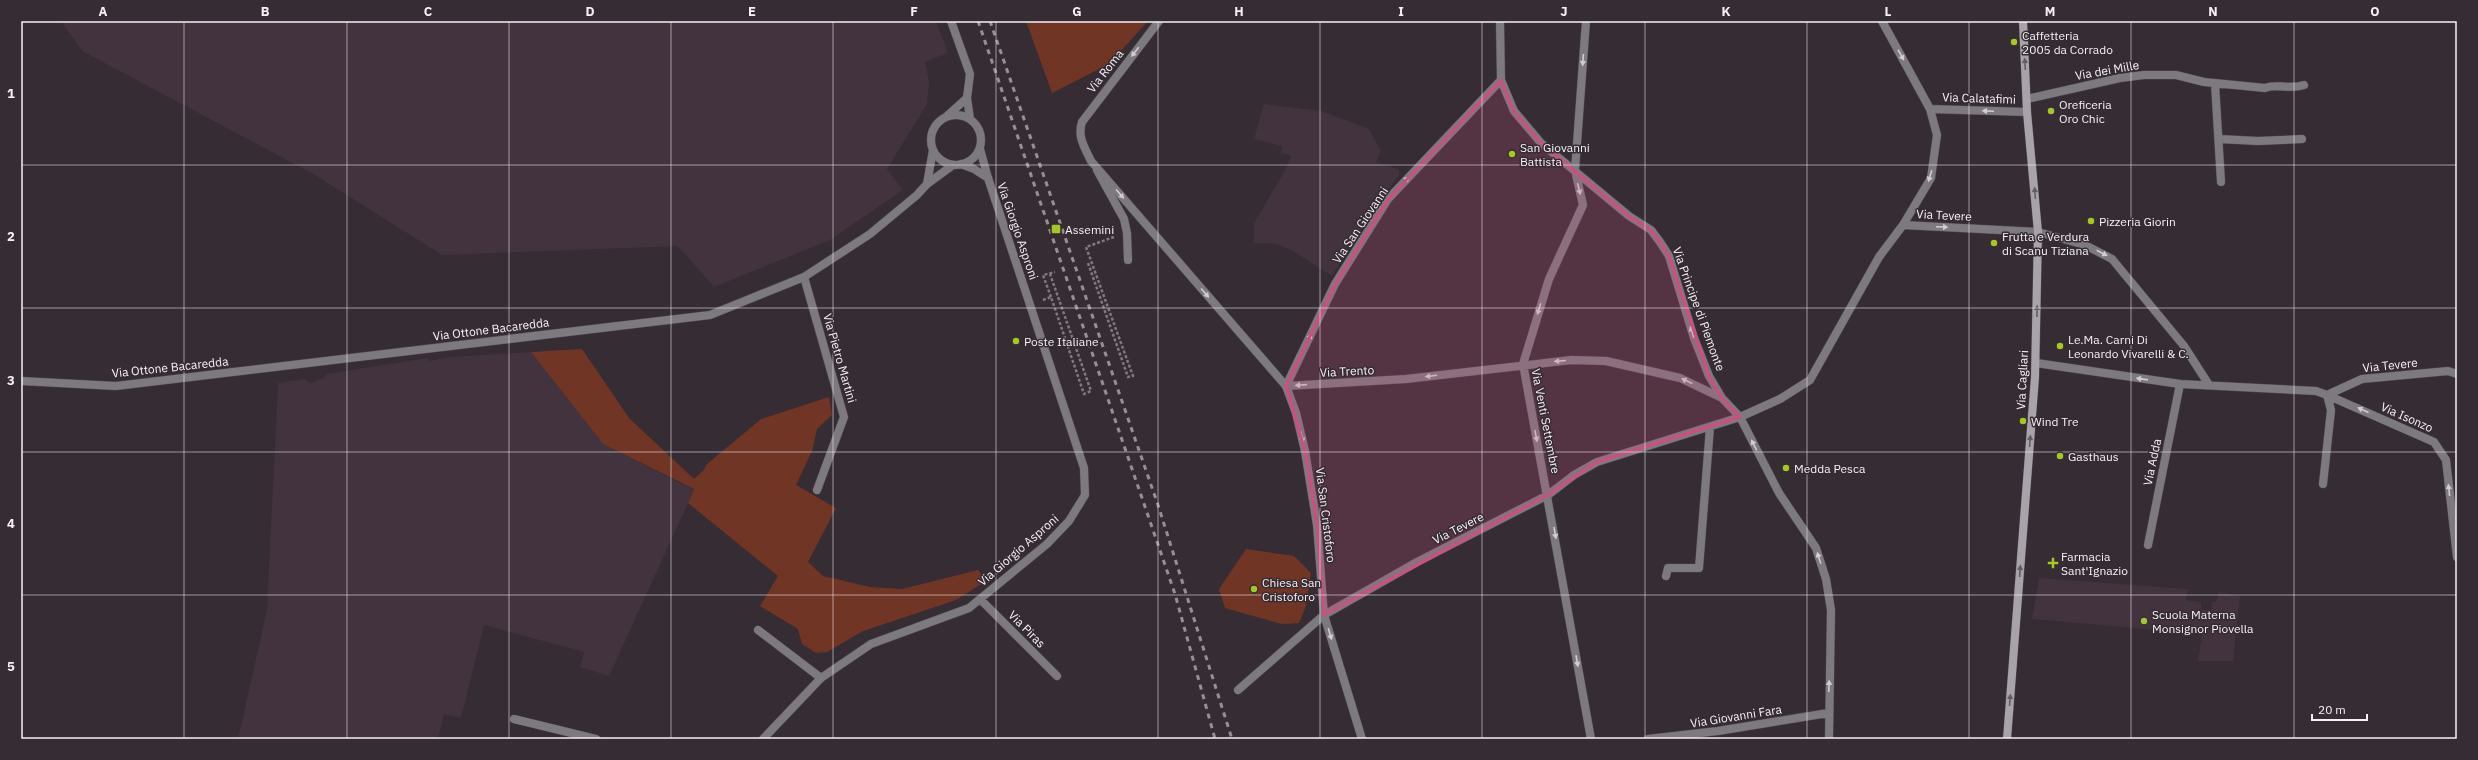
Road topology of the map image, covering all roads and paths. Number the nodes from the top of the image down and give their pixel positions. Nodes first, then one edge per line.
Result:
1 (951, 21) edge
2 (1159, 21) edge
3 (1500, 21) edge
4 (1586, 21) edge
5 (1882, 21) edge
6 (2023, 21) edge
7 (1501, 80) junction
8 (2215, 84) junction
9 (2304, 85) dead end
10 (967, 98) junction
11 (2027, 99) junction
12 (1930, 109) junction
13 (2027, 112) junction
14 (947, 116) junction
15 (970, 119) junction
16 (2219, 139) junction
17 (2302, 139) dead end
18 (980, 149) junction
19 (933, 150) junction
20 (1092, 161) junction
21 (957, 164) junction
22 (1575, 170) junction
23 (988, 178) junction
24 (2221, 182) dead end
25 (927, 184) junction
26 (1903, 225) junction
27 (1127, 232) junction
28 (2038, 232) junction
29 (1128, 260) dead end
30 (1091, 262) junction
31 (1088, 263) junction
32 (1083, 264) dead end
33 (1055, 272) dead end
34 (1050, 274) junction
35 (804, 277) junction
36 (1051, 297) junction
37 (1031, 305) junction
38 (2036, 363) junction
39 (1523, 364) junction
40 (2457, 368) edge
41 (2448, 372) junction
42 (2457, 374) edge
43 (21, 381) edge
44 (2180, 384) junction
45 (2209, 385) junction
46 (1286, 386) junction
47 (2327, 395) junction
48 (1722, 398) junction
49 (1740, 417) junction
50 (1710, 427) junction
51 (2324, 484) dead end
52 (817, 490) dead end
53 (1548, 494) junction
54 (2148, 545) dead end
55 (2457, 557) edge
56 (1666, 576) dead end
57 (980, 599) junction
58 (1324, 614) junction
59 (758, 630) dead end
60 (1057, 676) dead end
61 (821, 678) junction
62 (1238, 690) dead end
63 (1828, 713) junction
64 (514, 719) dead end
65 (596, 739) edge
66 (763, 739) edge
67 (1362, 739) edge
68 (1591, 739) edge
69 (1648, 739) edge
70 (1828, 739) edge
71 (2007, 739) edge

1 - 10 street
2 -> 20 street, Via Roma
3 - 7 street, Via Principe di Piemonte
4 -> 22 street, Via Venti Settembre
5 -> 12 street
11 -> 6 main road, Via Cagliari
7 - 22 street, Via Principe di Piemonte
46 -> 7 street, Via San Giovanni
8 - 9 street, Via dei Mille
8 - 11 street, Via dei Mille
8 - 16 street
10 - 14 street
10 - 15 street
11 - 13 main road, Via Cagliari
13 -> 12 street, Via Calatafimi
12 -> 26 street
28 -> 13 main road, Via Cagliari
14 - 15 street
14 - 19 street
15 - 18 street
16 - 17 street
16 - 24 street
18 - 21 street
18 - 23 street, Via Giorgio Asproni
19 - 21 street
19 - 25 street
20 - 27 street
20 -> 46 street
21 - 23 street, Via Giorgio Asproni
21 - 25 street, Via Ottone Bacaredda
22 -> 39 street, Via Venti Settembre
48 -> 22 street, Via Principe di Piemonte
23 - 37 street, Via Giorgio Asproni
25 - 35 street, Via Ottone Bacaredda
26 -> 28 street, Via Tevere
26 - 49 street, Via Tevere
27 - 29 street
27 - 30 path
38 -> 28 main road, Via Cagliari
28 -> 45 street, Via Tevere
30 - 31 path
30 - 31 path
31 - 32 path
33 - 34 path
34 - 36 path
34 - 36 path
35 - 43 street, Via Ottone Bacaredda
35 - 52 street, Via Pietro Martini
36 - 37 path
37 - 57 street, Via Giorgio Asproni
44 -> 38 street
71 -> 38 main road, Via Cagliari
39 -> 46 street, Via Trento
48 -> 39 street, Via Trento
39 -> 53 street, Via Venti Settembre
40 - 41 street
41 - 42 street, Via Tevere
41 - 47 street, Via Tevere
44 - 45 street
44 - 54 street, Via Adda
45 - 47 street
46 -> 58 street, Via San Cristoforo
47 - 51 street
55 -> 47 street, Via Isonzo
48 - 49 street, Via Principe di Piemonte
49 - 50 street, Via Tevere
63 -> 49 street, Via Principe di Piemonte
50 - 53 street, Via Tevere
50 - 56 street
53 - 58 street, Via Tevere
53 -> 68 street, Via Venti Settembre
57 - 60 street, Via Piras
57 - 61 street, Via Giorgio Asproni
58 - 62 street, Via Tevere
58 -> 67 street, Via San Cristoforo
59 - 61 street
61 - 66 street, Via Giorgio Asproni
63 - 69 street, Via Giovanni Fara
63 - 70 street, Via Principe di Piemonte
64 - 65 street

